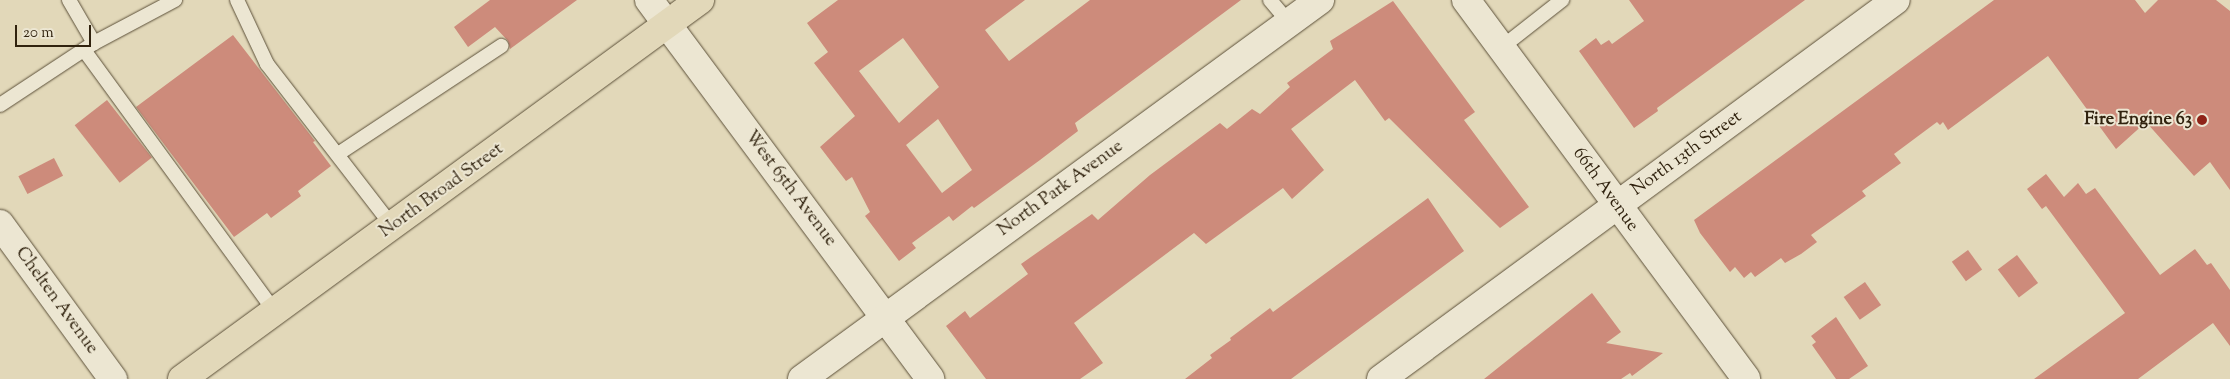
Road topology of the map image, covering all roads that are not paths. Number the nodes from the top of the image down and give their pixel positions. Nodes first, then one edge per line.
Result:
1 (69, 0) edge
2 (175, 0) edge
3 (237, 0) edge
4 (649, 0) edge
5 (700, 0) edge
6 (1270, 0) edge
7 (1320, 0) edge
8 (1466, 0) edge
9 (1562, 0) edge
10 (1896, 0) edge
11 (1290, 23) junction
12 (667, 25) junction
13 (89, 46) junction
14 (500, 46) dead end
15 (1501, 48) junction
16 (0, 105) edge
17 (338, 154) junction
18 (1616, 206) junction
19 (393, 227) junction
20 (3, 236) edge
21 (276, 313) junction
22 (885, 317) junction
23 (189, 377) edge
24 (113, 379) edge
25 (802, 379) edge
26 (930, 379) edge
27 (1381, 379) edge
28 (1746, 379) edge

1 - 13 lane
2 - 13 lane
3 - 17 lane
4 - 12 street, West 65th Avenue
5 - 12 main road, North Broad Street
6 - 11 lane
7 - 11 street, North Park Avenue
8 - 15 street, 66th Avenue
9 - 15 lane
10 - 18 street, North 13th Street
11 - 22 street, North Park Avenue
12 - 19 main road, North Broad Street
12 - 22 street, West 65th Avenue
13 - 16 lane
13 - 21 lane
14 - 17 lane
15 - 18 street, 66th Avenue
17 - 19 lane
18 - 27 street, North 13th Street
18 - 28 street, 66th Avenue
19 - 21 main road, North Broad Street
20 - 24 street, Chelten Avenue
21 - 23 main road, North Broad Street
22 - 25 street, North Park Avenue
22 - 26 street, West 65th Avenue

